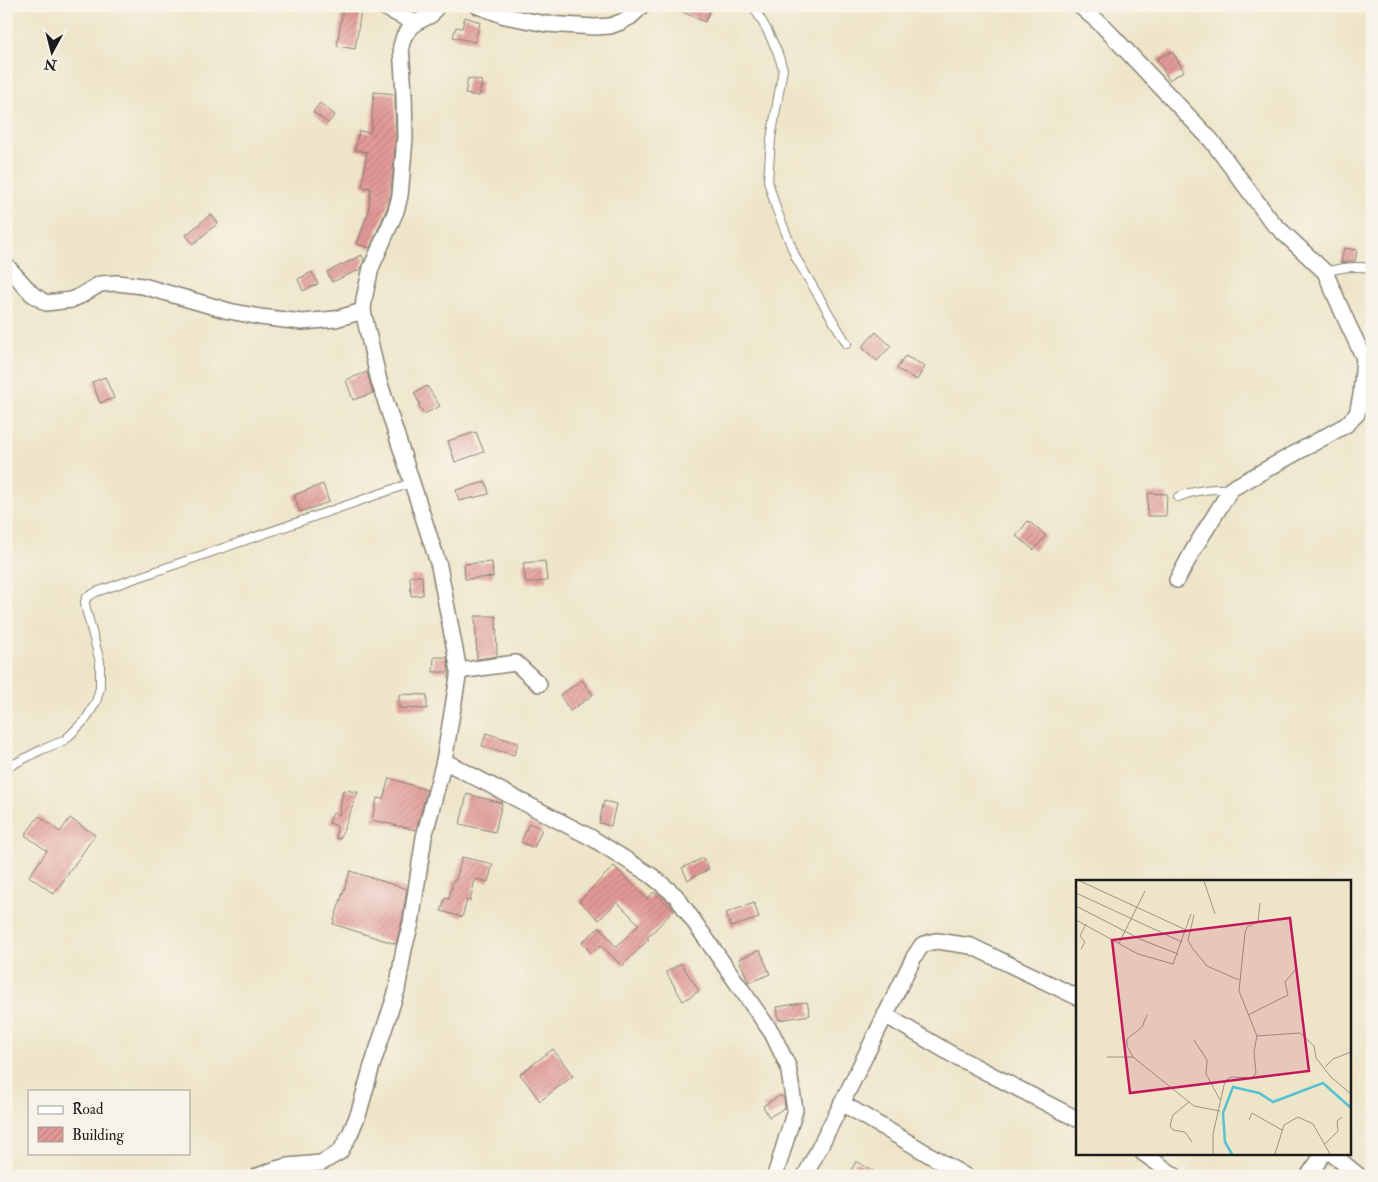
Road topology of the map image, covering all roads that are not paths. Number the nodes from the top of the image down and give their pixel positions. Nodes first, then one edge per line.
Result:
1 (382, 6) edge
2 (437, 6) edge
3 (478, 6) edge
4 (642, 6) edge
5 (754, 6) edge
6 (1080, 6) edge
7 (415, 22) junction
8 (6, 265) edge
9 (1372, 268) edge
10 (1326, 272) junction
11 (363, 311) junction
12 (847, 344) dead end
13 (412, 483) junction
14 (1231, 490) junction
15 (1178, 497) dead end
16 (1177, 580) dead end
17 (459, 671) junction
18 (539, 684) dead end
19 (444, 761) junction
20 (6, 768) edge
21 (1076, 997) edge
22 (885, 1015) junction
23 (842, 1103) junction
24 (1076, 1118) edge
25 (1144, 1154) edge
26 (1323, 1154) edge
27 (1333, 1154) edge
28 (258, 1176) edge
29 (775, 1176) edge
30 (805, 1176) edge
31 (965, 1176) edge
32 (1175, 1176) edge
33 (1308, 1176) edge
34 (1359, 1176) edge

1 - 7 street
2 - 7 street
3 - 4 street
5 - 12 lane
6 - 10 street
7 - 11 street
8 - 11 street
9 - 10 lane
10 - 14 street
11 - 13 street
13 - 17 street
13 - 20 lane
14 - 15 lane
14 - 16 street
17 - 18 street
17 - 19 street
19 - 28 street
19 - 29 street
21 - 22 street
22 - 23 street
22 - 24 street
23 - 30 street
23 - 31 street
25 - 32 street
26 - 33 street
27 - 34 street

